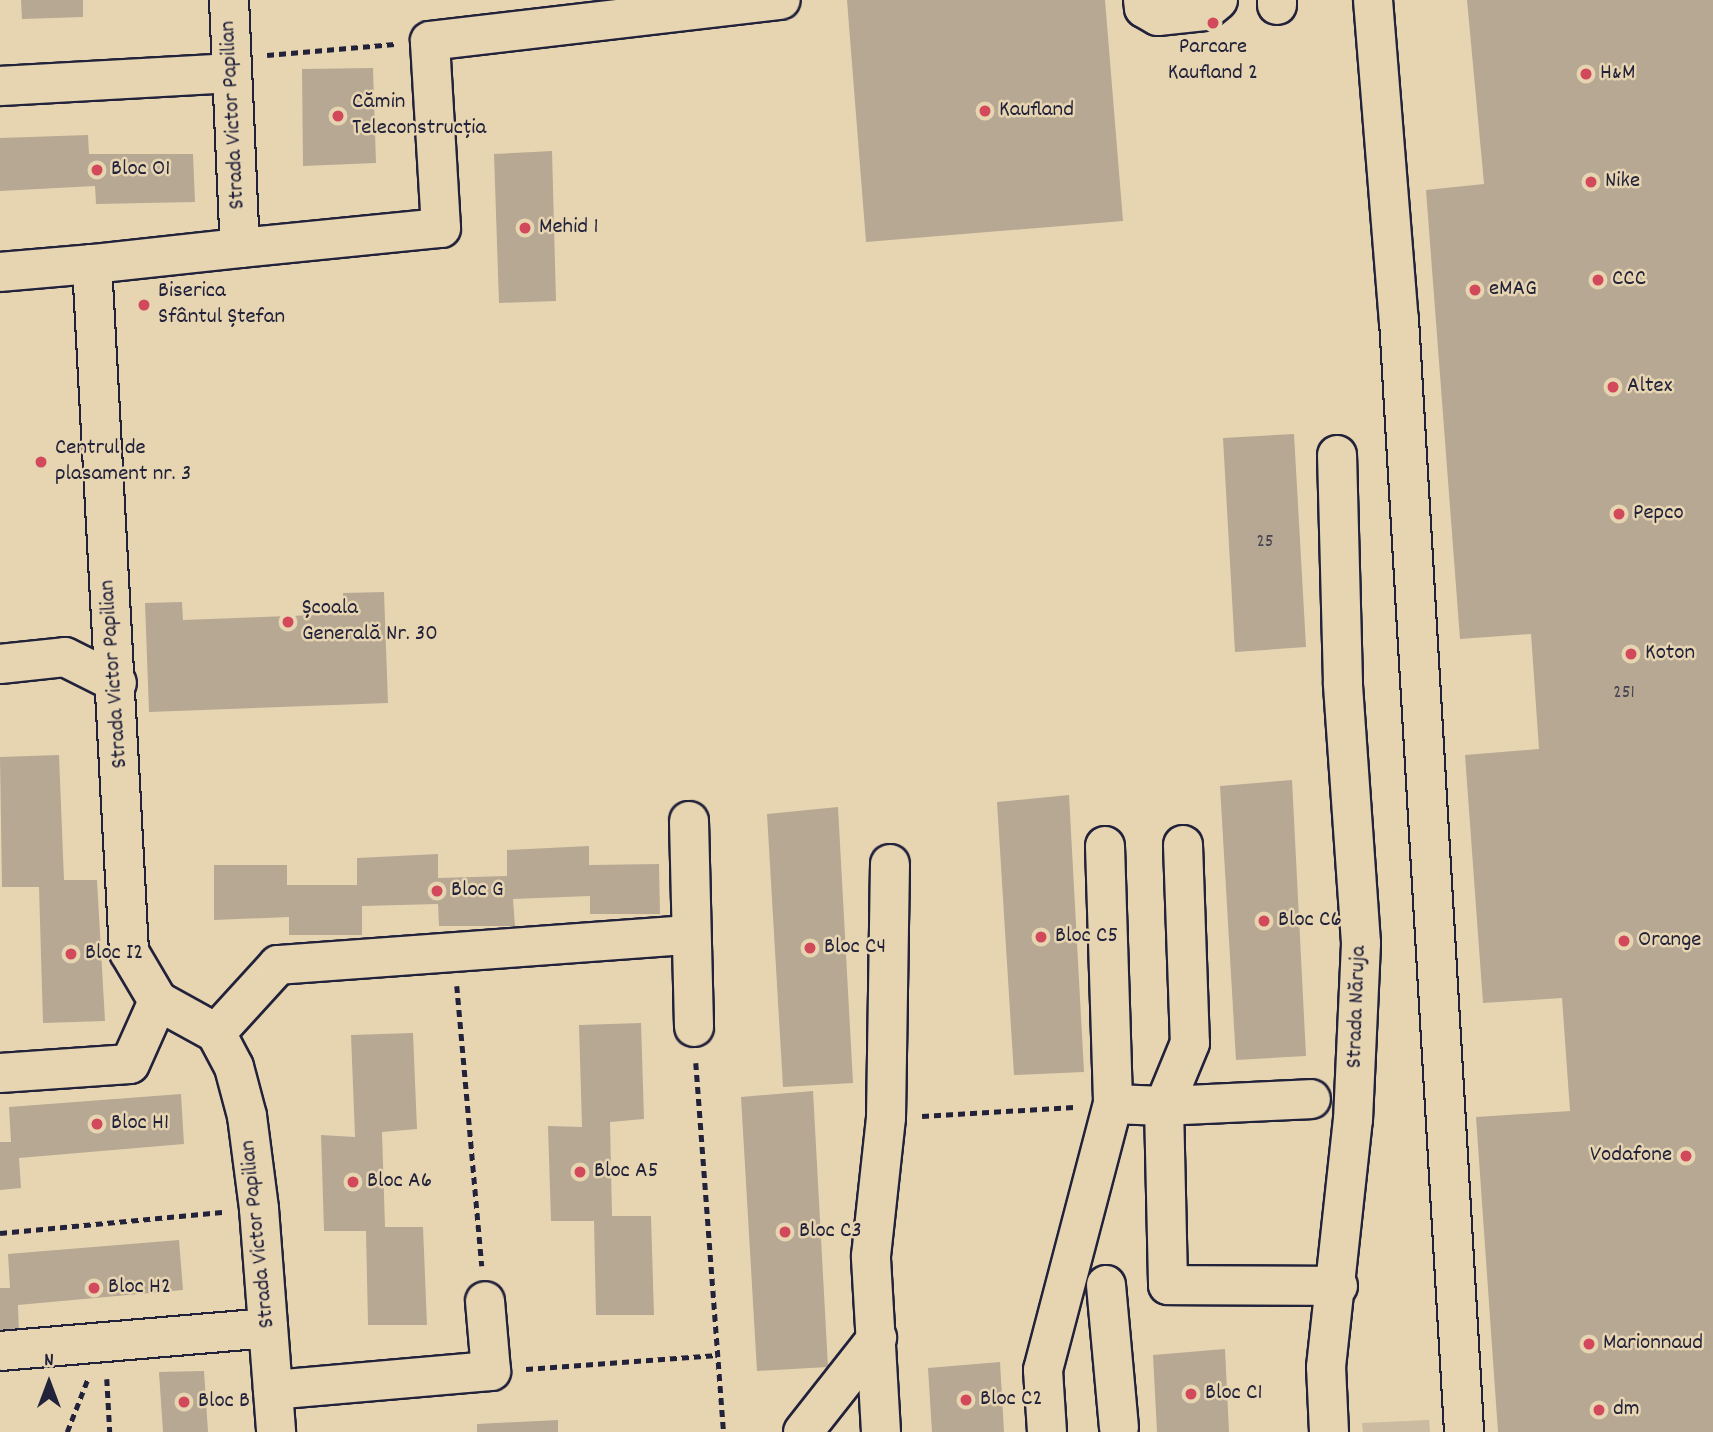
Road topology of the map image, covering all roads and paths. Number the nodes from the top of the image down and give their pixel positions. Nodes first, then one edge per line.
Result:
1 (229, 0) edge
2 (781, 0) edge
3 (1143, 0) edge
4 (1218, 0) edge
5 (1373, 0) edge
6 (430, 41) junction
7 (232, 65) junction
8 (0, 86) edge
9 (240, 248) junction
10 (92, 264) junction
11 (0, 272) edge
12 (1337, 455) dead end
13 (0, 664) edge
14 (117, 682) junction
15 (689, 821) dead end
16 (1183, 845) dead end
17 (1105, 846) dead end
18 (890, 864) dead end
19 (690, 935) junction
20 (454, 950) junction
21 (158, 1001) junction
22 (694, 1027) joint
23 (216, 1032) junction
24 (0, 1073) edge
25 (1311, 1099) dead end
26 (1113, 1104) junction
27 (1164, 1105) junction
28 (886, 1118) junction
29 (259, 1209) junction
30 (0, 1233) edge
31 (1106, 1285) junction
32 (1168, 1285) junction
33 (1338, 1286) junction
34 (1062, 1287) junction
35 (485, 1301) joint
36 (268, 1328) junction
37 (877, 1338) junction
38 (105, 1343) junction
39 (0, 1351) edge
40 (717, 1355) junction
41 (491, 1371) junction
42 (273, 1390) junction
43 (1119, 1427) dead end
44 (66, 1432) edge
45 (110, 1432) edge
46 (276, 1432) edge
47 (724, 1432) edge
48 (803, 1432) edge
49 (881, 1432) edge
50 (1047, 1432) edge
51 (1329, 1432) edge
52 (1464, 1432) edge

1 - 7 street, Strada Victor Papilian
2 - 6 street
3 - 4 street
5 - 52 street
6 - 7 path
6 - 9 street
7 - 8 street
7 - 9 street, Strada Victor Papilian
9 - 10 street
10 - 11 street
10 - 14 street, Strada Victor Papilian
12 - 33 street, Strada Năruja
13 - 14 street
14 - 21 street, Strada Victor Papilian
15 - 19 street
16 - 27 street
17 - 26 street
18 - 28 street
19 - 20 street
19 - 22 street
20 - 23 street
20 - 35 path
21 - 23 street
21 - 24 street
22 - 40 path
23 - 29 street, Strada Victor Papilian
25 - 27 street
26 - 27 street
26 - 28 path
26 - 34 street
27 - 32 street
28 - 37 street
29 - 30 path
29 - 36 street, Strada Victor Papilian
31 - 32 street
31 - 34 street
31 - 43 street
32 - 33 street
33 - 51 street, Strada Năruja
34 - 50 street
35 - 41 street
36 - 38 street
36 - 42 street, Strada Victor Papilian
37 - 48 street
37 - 49 street
38 - 39 street
38 - 44 path
38 - 45 path
40 - 41 path
40 - 47 path
41 - 42 street
42 - 46 street, Strada Victor Papilian

